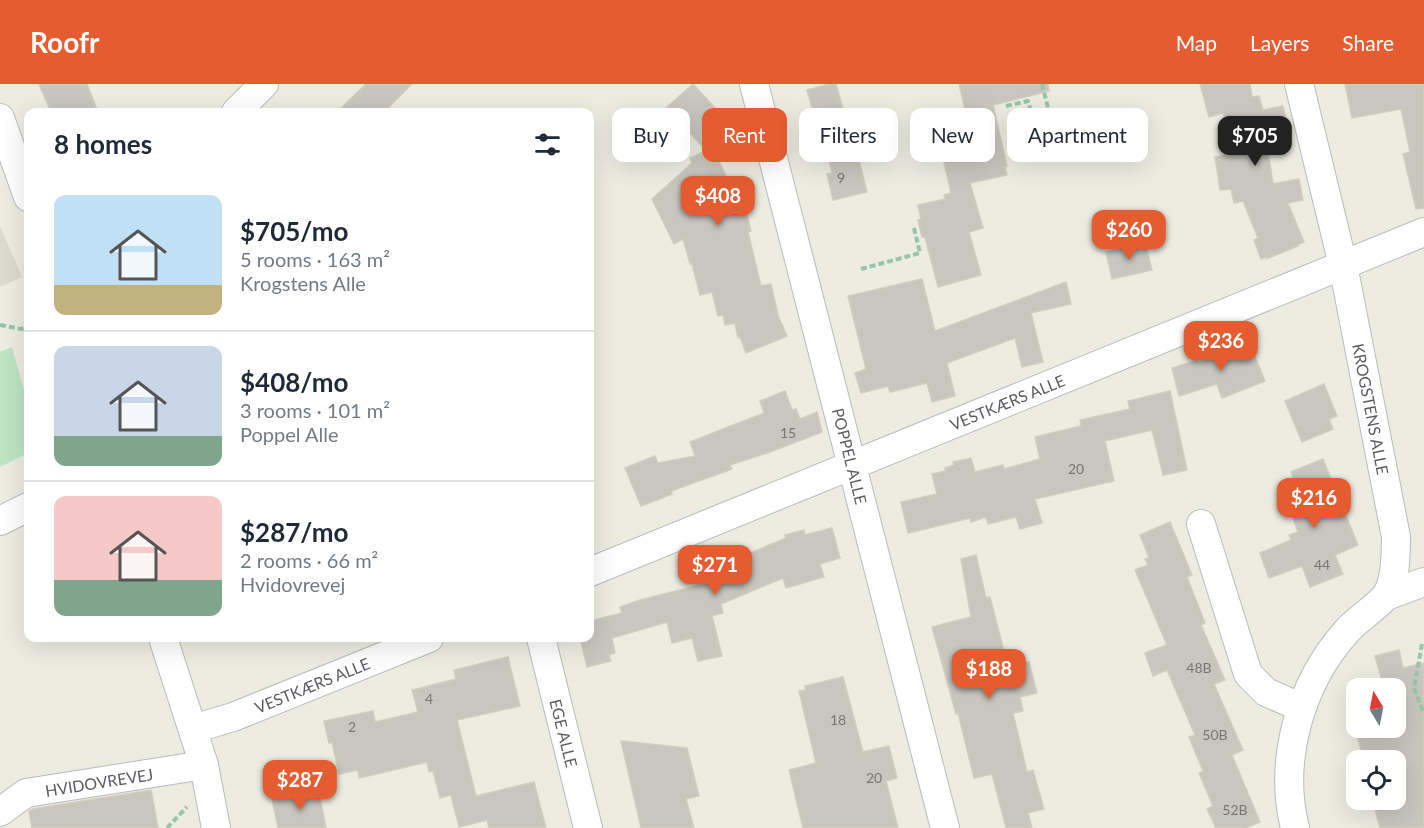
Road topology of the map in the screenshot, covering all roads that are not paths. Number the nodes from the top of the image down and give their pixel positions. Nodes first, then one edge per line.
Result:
1 (264, 84) edge
2 (754, 84) edge
3 (1299, 84) edge
4 (240, 108) edge
5 (0, 118) edge
6 (24, 186) edge
7 (1424, 232) edge
8 (1343, 265) junction
9 (853, 464) junction
10 (24, 509) edge
11 (0, 520) edge
12 (1201, 524) dead end
13 (594, 570) edge
14 (1424, 582) edge
15 (1386, 596) junction
16 (163, 642) edge
17 (419, 642) edge
18 (542, 642) edge
19 (1302, 708) junction
20 (193, 729) junction
21 (204, 765) junction
22 (0, 813) edge
23 (216, 828) edge
24 (588, 828) edge
25 (945, 828) edge
26 (1295, 828) edge

1 - 4 street
2 - 9 street, POPPEL ALLE
3 - 8 street, KROGSTENS ALLE
5 - 6 street
7 - 8 street, VESTKÆRS ALLE
8 - 9 street, VESTKÆRS ALLE
8 - 15 street, KROGSTENS ALLE
9 - 13 street, VESTKÆRS ALLE
9 - 25 street, POPPEL ALLE
10 - 11 street
12 - 19 street
14 - 15 street
15 - 19 street
16 - 20 street
17 - 20 street, VESTKÆRS ALLE
18 - 24 street, EGE ALLE
19 - 26 street
20 - 21 street
21 - 22 street, HVIDOVREVEJ
21 - 23 street

